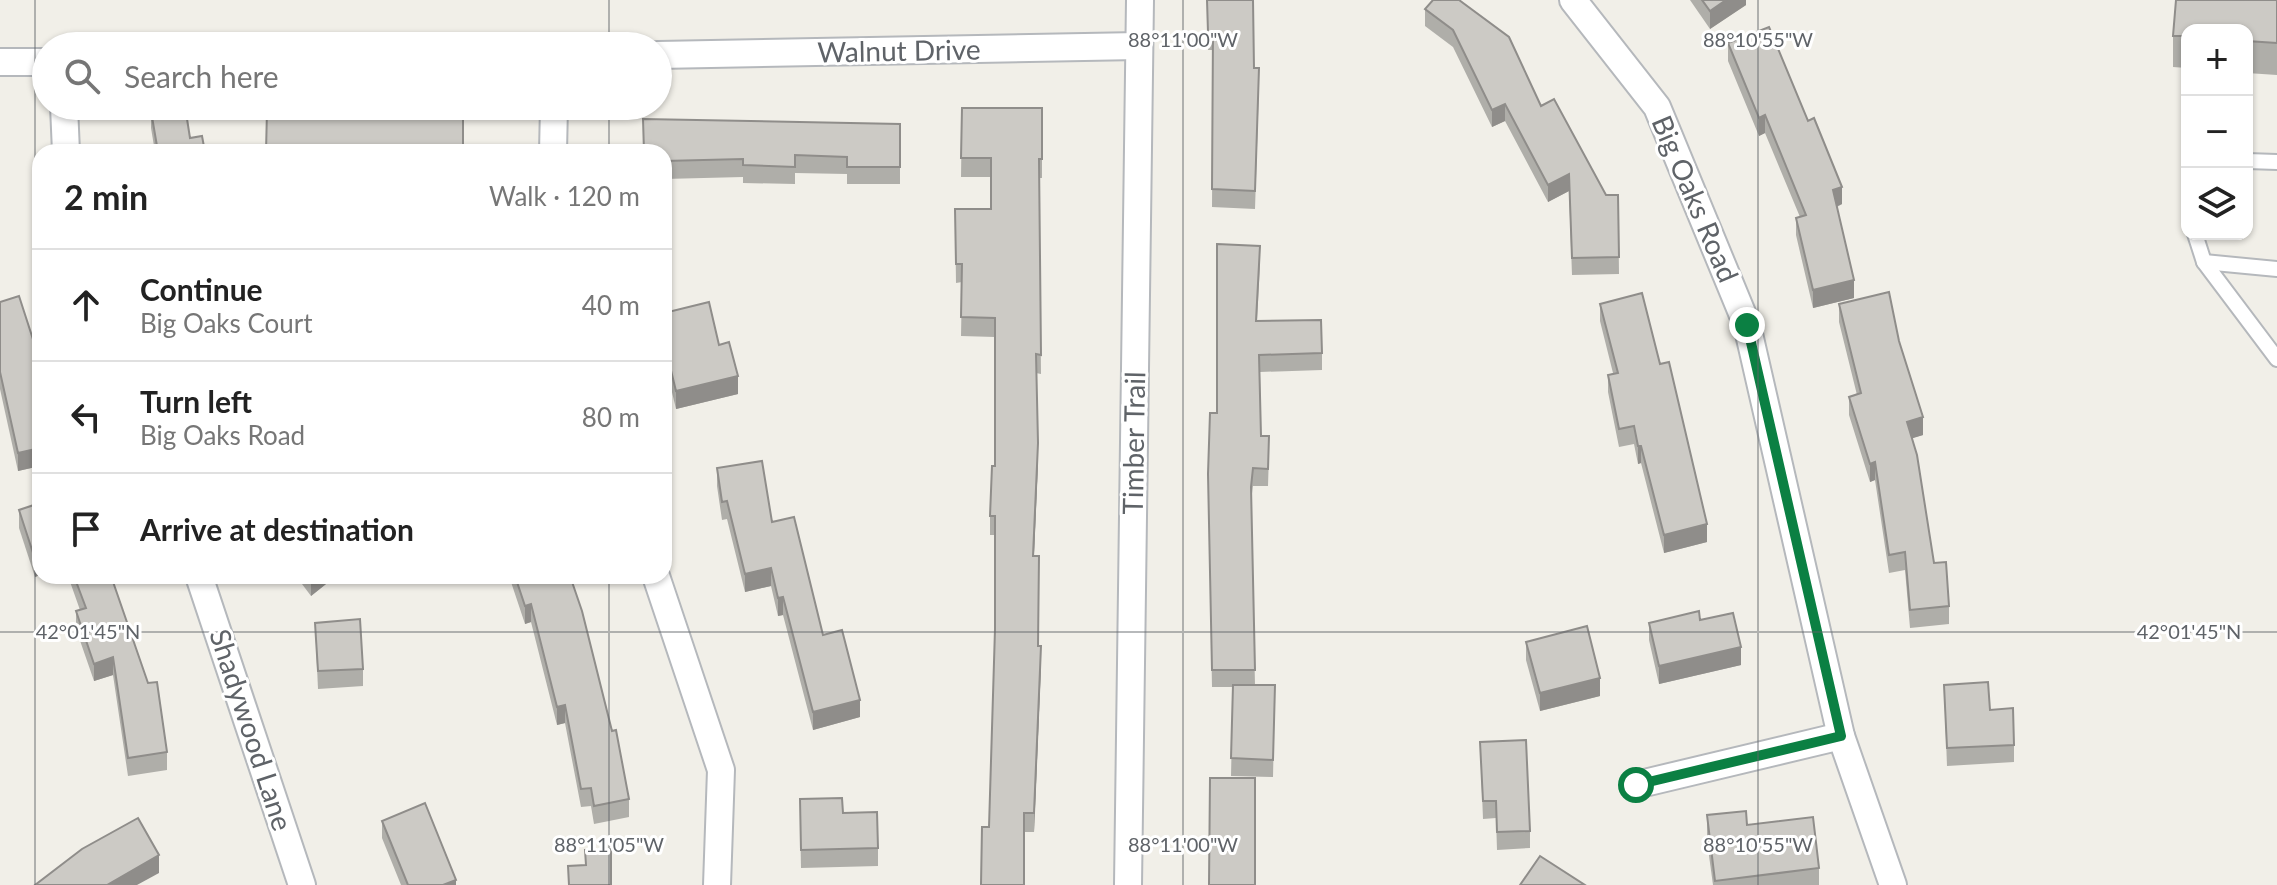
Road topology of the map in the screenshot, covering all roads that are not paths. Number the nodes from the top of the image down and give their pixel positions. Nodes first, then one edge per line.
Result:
1 (1140, 0) edge
2 (1573, 0) edge
3 (1139, 46) junction
4 (672, 55) edge
5 (0, 62) edge
6 (32, 62) edge
7 (65, 120) edge
8 (554, 120) edge
9 (66, 144) edge
10 (553, 144) edge
11 (2253, 161) edge
12 (2277, 162) edge
13 (2197, 240) edge
14 (2204, 262) junction
15 (2277, 269) edge
16 (2277, 359) edge
17 (202, 584) edge
18 (659, 584) edge
19 (1841, 736) junction
20 (1636, 785) dead end
21 (302, 885) edge
22 (717, 885) edge
23 (1128, 885) edge
24 (1893, 885) edge

1 - 3 street, Timber Trail
2 - 19 street, Big Oaks Road
3 - 4 street, Walnut Drive
3 - 23 street, Timber Trail
5 - 6 street
7 - 9 street
8 - 10 street
11 - 12 lane
13 - 14 lane
14 - 15 lane
14 - 16 lane
17 - 21 street, Shadywood Lane
18 - 22 street
19 - 20 street
19 - 24 street, Big Oaks Road

